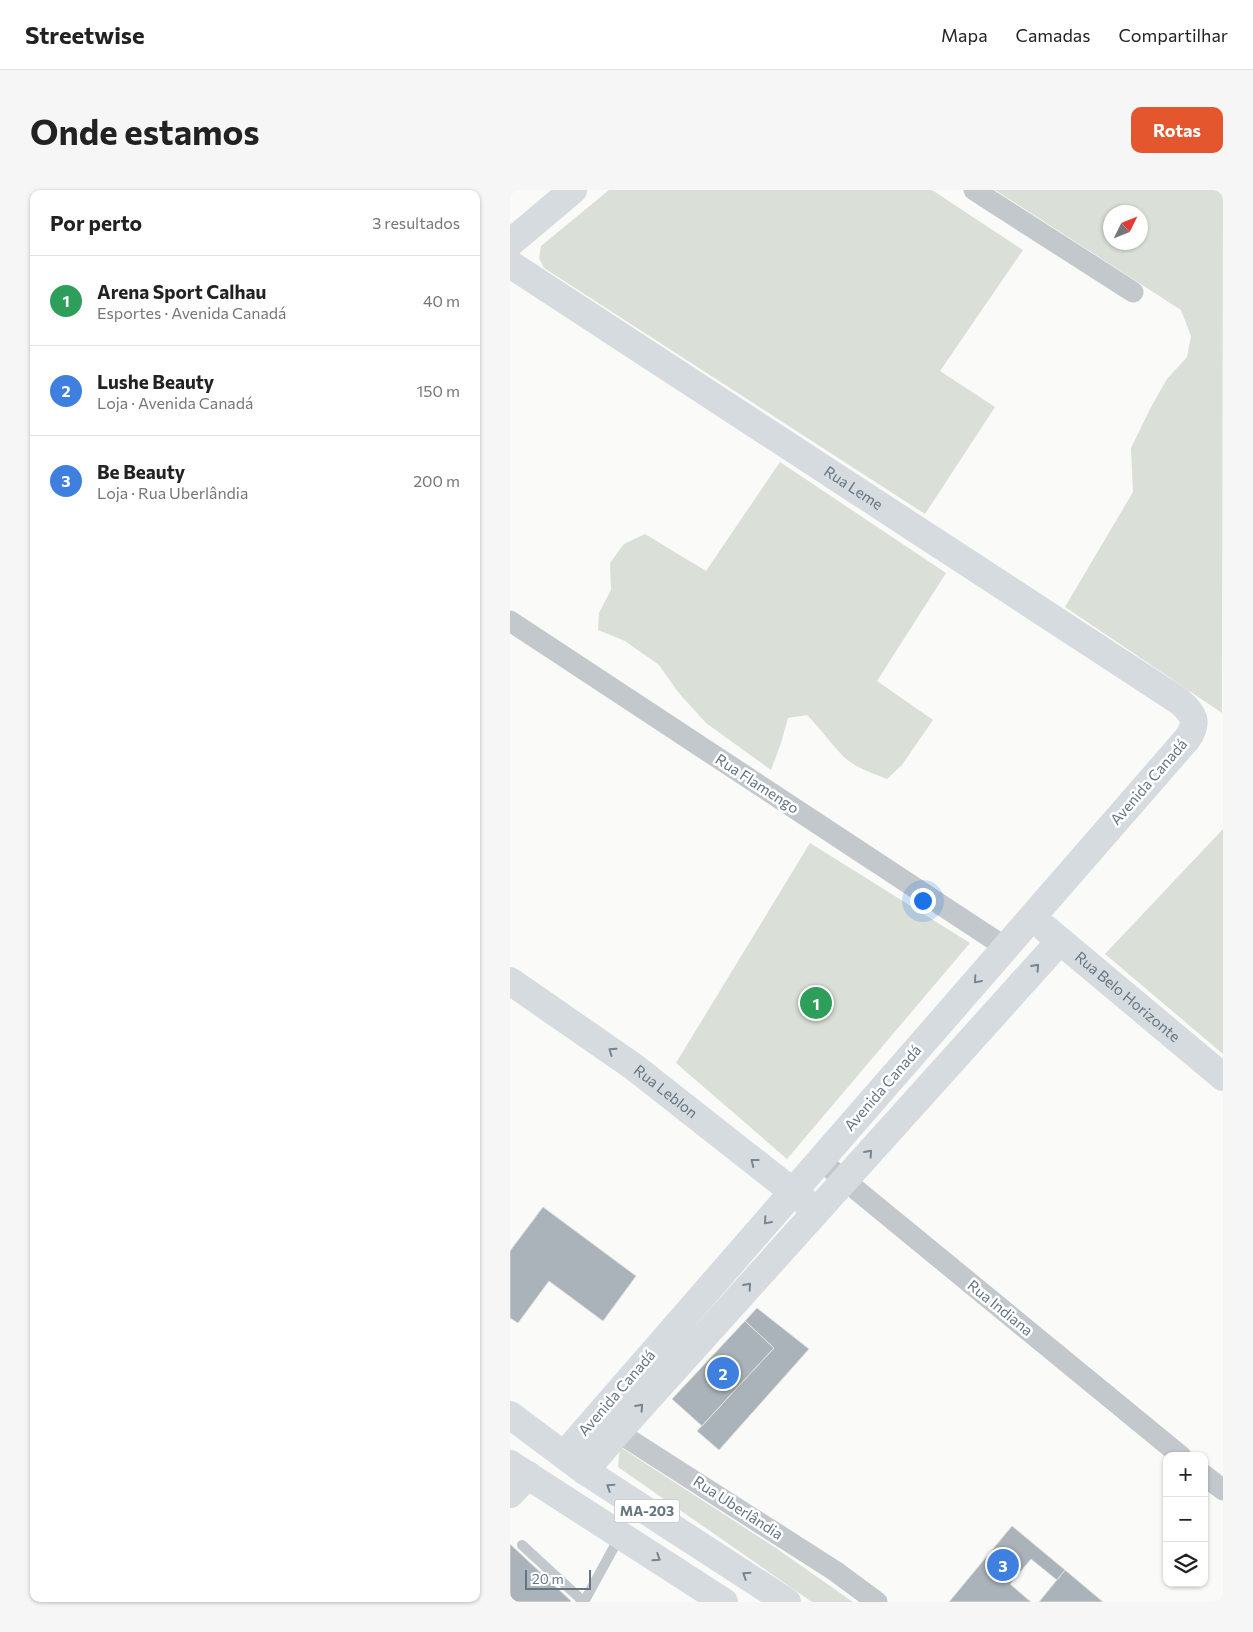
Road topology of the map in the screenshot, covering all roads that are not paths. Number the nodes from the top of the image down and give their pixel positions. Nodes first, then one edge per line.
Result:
1 (974, 190) edge
2 (566, 192) edge
3 (510, 243) edge
4 (510, 264) edge
5 (1133, 292) dead end
6 (510, 621) edge
7 (1193, 717) joint
8 (1032, 916) junction
9 (1060, 941) junction
10 (1005, 947) junction
11 (510, 981) edge
12 (1223, 1077) edge
13 (820, 1160) junction
14 (844, 1180) junction
15 (792, 1192) junction
16 (816, 1211) junction
17 (510, 1415) edge
18 (607, 1425) junction
19 (1176, 1452) edge
20 (574, 1463) junction
21 (519, 1469) edge
22 (1208, 1478) edge
23 (1223, 1490) edge
24 (510, 1494) edge
25 (621, 1535) junction
26 (522, 1545) dead end
27 (714, 1599) edge
28 (584, 1602) edge
29 (787, 1602) edge
30 (877, 1602) edge

1 - 5 street
2 - 3 street
4 - 7 street, Rua Leme
6 - 10 street, Rua Flamengo
7 - 8 street, Avenida Canadá
8 - 9 street, Rua Belo Horizonte
8 - 10 street, Avenida Canadá
9 - 12 street, Rua Belo Horizonte
14 -> 9 street, Avenida Canadá
10 -> 13 street, Avenida Canadá
15 -> 11 street, Rua Leblon
13 - 14 street, Rua Indiana
13 - 15 street, Avenida Canadá
14 - 16 street, Avenida Canadá
14 - 19 street, Rua Indiana
15 - 16 street, Rua Leblon
15 -> 18 street, Avenida Canadá
18 -> 16 street, Avenida Canadá
17 - 20 street, MA-203
18 - 20 street, Avenida Canadá
18 - 30 street, Rua Uberlândia
29 -> 20 street, MA-203
21 - 24 street
21 - 25 street, MA-203
22 - 23 street
25 -> 27 street, MA-203
25 - 28 lane
26 - 28 lane

